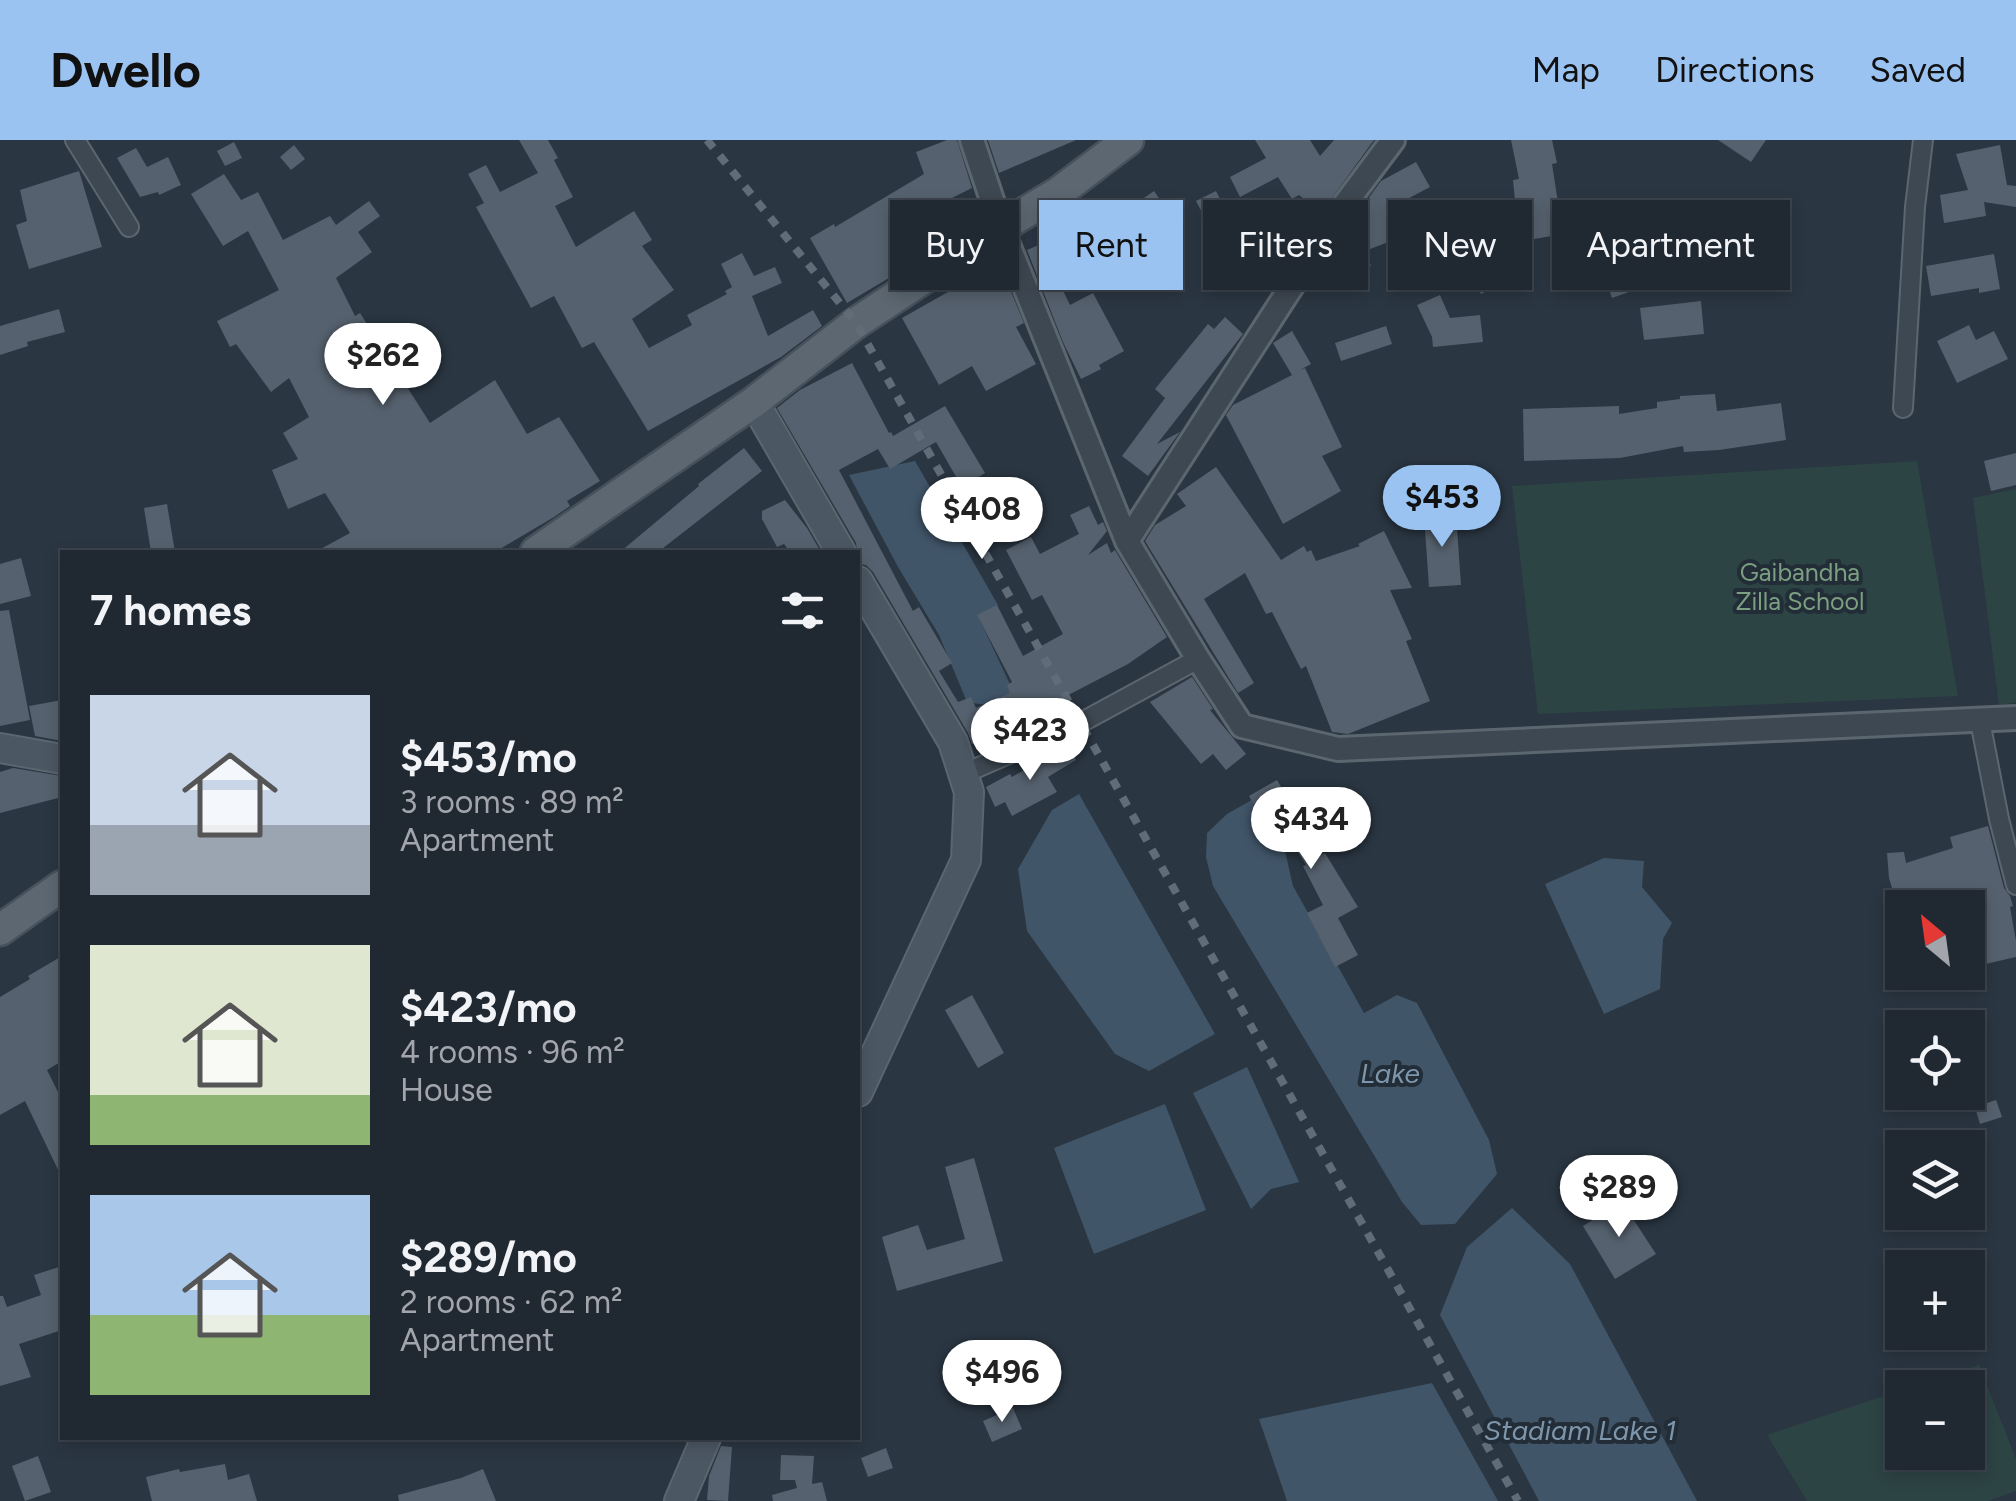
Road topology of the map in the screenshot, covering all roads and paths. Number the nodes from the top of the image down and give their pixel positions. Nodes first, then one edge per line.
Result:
1 (75, 140) edge
2 (972, 140) edge
3 (1128, 140) edge
4 (1393, 140) edge
5 (1924, 140) edge
6 (992, 200) edge
7 (1019, 216) edge
8 (129, 227) dead end
9 (1019, 272) edge
10 (906, 290) edge
11 (754, 402) junction
12 (1903, 408) dead end
13 (1126, 541) junction
14 (539, 550) edge
15 (840, 550) edge
16 (860, 584) edge
17 (1198, 659) junction
18 (2016, 718) edge
19 (1980, 720) junction
20 (0, 748) edge
21 (60, 758) edge
22 (963, 774) junction
23 (2016, 885) edge
24 (60, 887) edge
25 (0, 930) edge
26 (860, 1088) edge
27 (705, 1440) edge
28 (679, 1501) edge

1 - 8 street
2 - 6 street
3 - 7 main road
4 - 13 street
5 - 12 street
9 - 13 street
10 - 11 main road
11 - 14 main road
11 - 15 main road
13 - 17 street
16 - 22 main road
17 - 19 street
17 - 22 street
18 - 19 street
19 - 23 street
20 - 21 main road
22 - 26 main road
24 - 25 main road
27 - 28 main road

